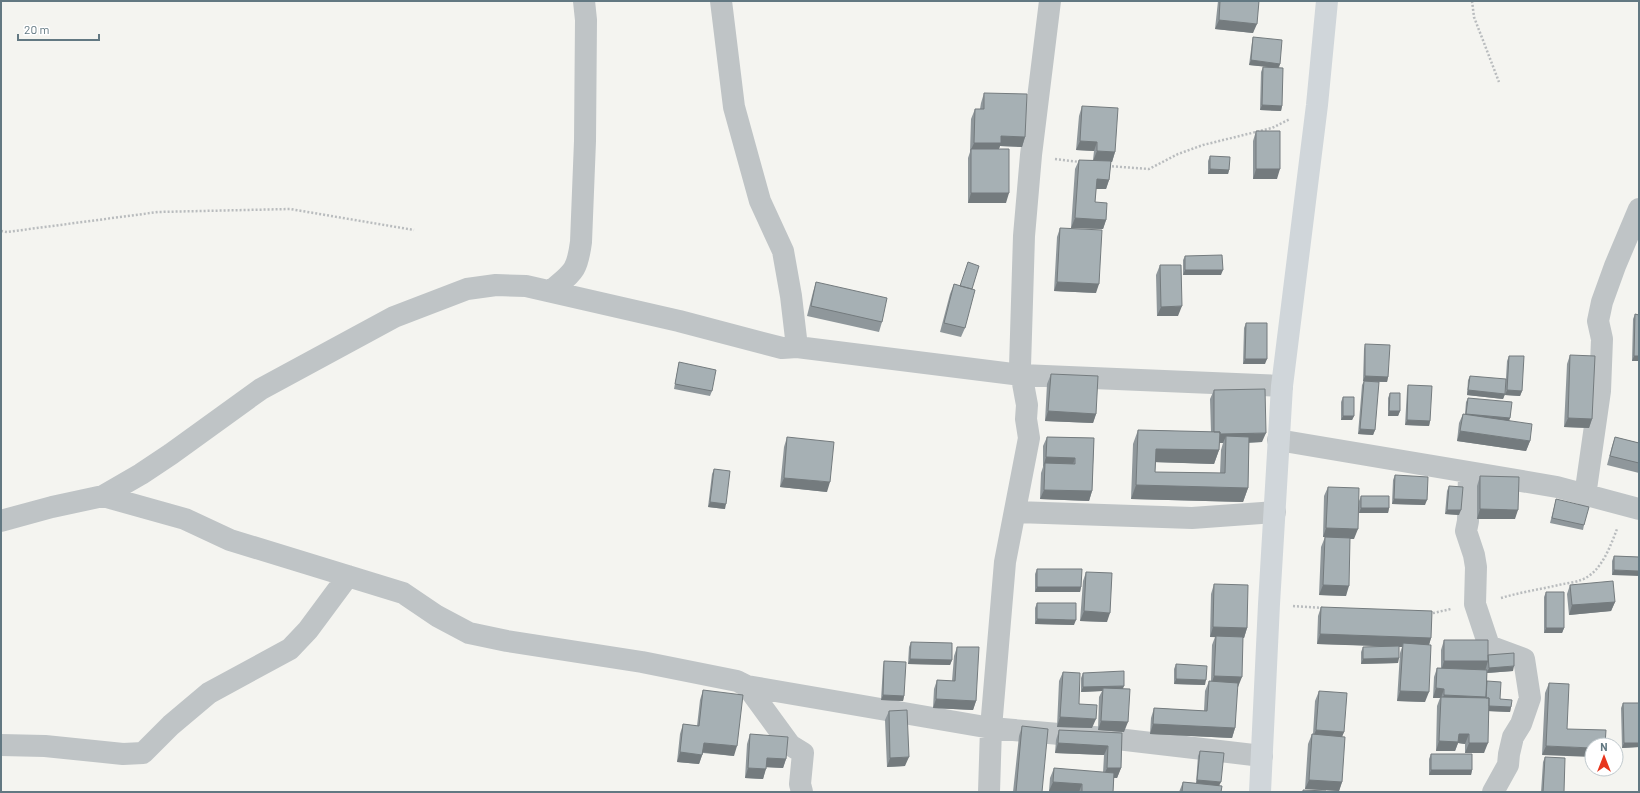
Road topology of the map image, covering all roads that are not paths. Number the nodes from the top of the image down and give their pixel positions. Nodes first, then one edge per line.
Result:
1 (584, 1) edge
2 (721, 1) edge
3 (1050, 1) edge
4 (1327, 1) edge
5 (1639, 209) edge
6 (551, 290) junction
7 (797, 347) junction
8 (1021, 375) junction
9 (1282, 386) junction
10 (1278, 440) junction
11 (1469, 473) junction
12 (103, 496) junction
13 (1585, 496) junction
14 (1639, 509) edge
15 (1014, 512) junction
16 (1275, 512) junction
17 (1, 521) edge
18 (348, 576) junction
19 (747, 686) junction
20 (991, 728) junction
21 (1, 745) edge
22 (1262, 756) junction
23 (802, 792) edge
24 (989, 792) edge
25 (1260, 792) edge
26 (1493, 792) edge

1 - 6 street
2 - 7 street
3 - 8 street
4 - 9 main road
5 - 13 street
6 - 7 street
6 - 12 street
7 - 8 street
8 - 9 street
8 - 15 street
9 - 10 main road
10 - 11 street
10 - 16 main road
11 - 13 street
11 - 26 street
12 - 17 street
12 - 18 street
13 - 14 street
15 - 16 street
15 - 20 street
16 - 22 main road
18 - 19 street
18 - 21 street
19 - 20 street
19 - 23 street
20 - 22 street
20 - 24 street
22 - 25 main road

